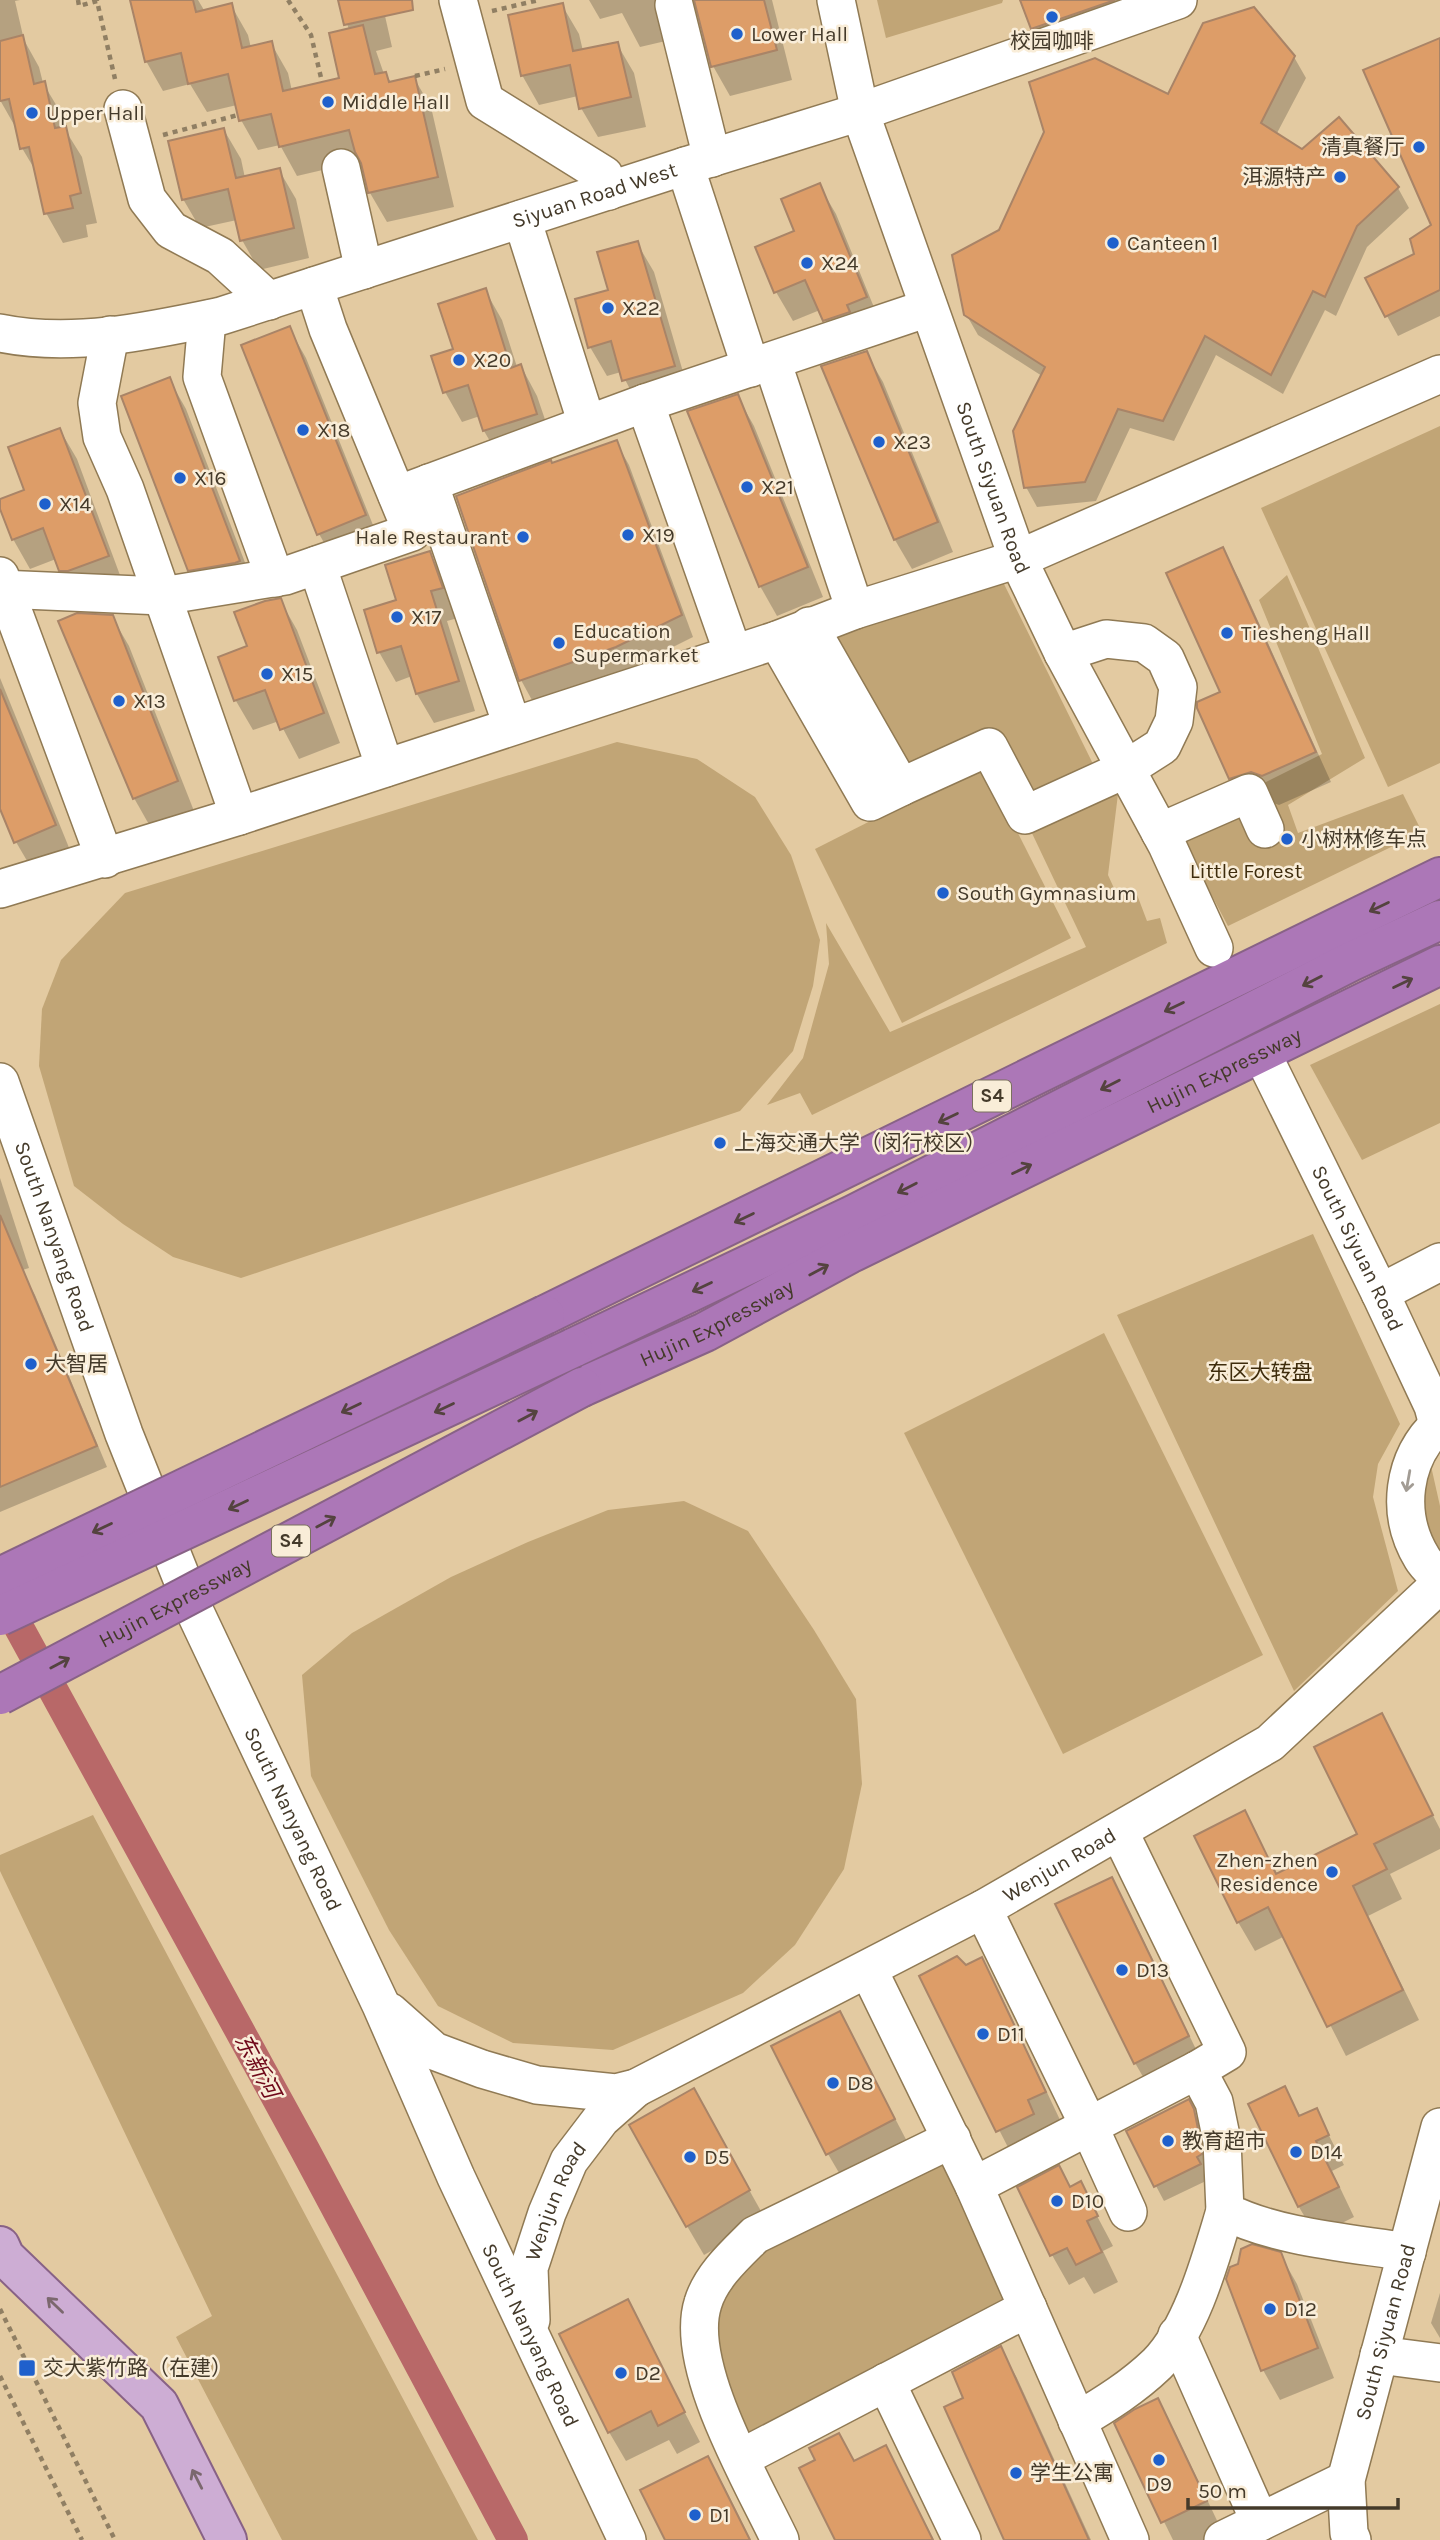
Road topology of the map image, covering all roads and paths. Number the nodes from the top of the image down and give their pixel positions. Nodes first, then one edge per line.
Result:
1 (288, 0) edge
2 (458, 0) edge
3 (836, 0) edge
4 (1178, 0) edge
5 (674, 5) dead end
6 (322, 82) dead end
7 (123, 109) dead end
8 (860, 112) junction
9 (699, 162) junction
10 (341, 168) dead end
11 (610, 191) junction
12 (522, 219) junction
13 (364, 270) junction
14 (314, 286) junction
15 (269, 301) junction
16 (928, 308) junction
17 (209, 319) junction
18 (0, 333) edge
19 (110, 335) junction
20 (762, 365) junction
21 (1440, 374) edge
22 (645, 403) junction
23 (587, 424) junction
24 (413, 489) junction
25 (1018, 559) junction
26 (317, 565) junction
27 (275, 578) junction
28 (2, 585) edge
29 (162, 596) junction
30 (855, 610) junction
31 (793, 633) junction
32 (733, 653) junction
33 (1063, 653) junction
34 (512, 726) junction
35 (385, 768) junction
36 (1126, 769) junction
37 (239, 816) junction
38 (1265, 829) dead end
39 (1160, 832) junction
40 (105, 859) junction
41 (1440, 877) edge
42 (0, 889) edge
43 (1440, 920) edge
44 (1214, 948) dead end
45 (1440, 965) edge
46 (1268, 1066) dead end
47 (0, 1082) edge
48 (1440, 1262) edge
49 (1380, 1293) junction
50 (1439, 1426) edge
51 (0, 1577) edge
52 (1440, 1581) edge
53 (0, 1616) edge
54 (0, 1695) edge
55 (1119, 1831) junction
56 (983, 1909) junction
57 (868, 1969) junction
58 (381, 2005) junction
59 (1197, 2070) junction
60 (636, 2088) junction
61 (1088, 2124) junction
62 (1440, 2127) edge
63 (952, 2139) junction
64 (974, 2186) junction
65 (1430, 2206) edge
66 (1225, 2211) junction
67 (1128, 2212) dead end
68 (0, 2246) edge
69 (1407, 2252) junction
70 (1028, 2308) junction
71 (0, 2309) edge
72 (1177, 2335) junction
73 (532, 2339) junction
74 (1380, 2355) junction
75 (1440, 2363) edge
76 (0, 2376) edge
77 (886, 2382) junction
78 (1077, 2421) junction
79 (741, 2458) junction
80 (1346, 2480) junction
81 (1260, 2522) junction
82 (82, 2540) edge
83 (116, 2540) edge
84 (227, 2540) edge
85 (627, 2540) edge
86 (780, 2540) edge
87 (962, 2540) edge
88 (1130, 2540) edge
89 (1223, 2540) edge
90 (1352, 2540) edge

1 - 6 path
2 - 11 lane
3 - 8 lane, South Siyuan Road
4 - 8 lane, Siyuan Road West
5 - 9 lane
7 - 15 lane
8 - 9 lane, Siyuan Road West
8 - 16 lane, South Siyuan Road
9 - 11 lane, Siyuan Road West
9 - 20 lane
10 - 13 lane
11 - 12 lane, Siyuan Road West
12 - 13 lane, Siyuan Road West
12 - 23 lane
13 - 14 lane, Siyuan Road West
14 - 15 lane, Siyuan Road West
14 - 24 lane
15 - 17 lane, Siyuan Road West
16 - 20 lane
16 - 25 lane, South Siyuan Road
17 - 19 lane, Siyuan Road West
17 - 27 lane
18 - 19 lane, Siyuan Road West
19 - 29 lane
20 - 22 lane
20 - 30 lane
21 - 25 lane
22 - 23 lane
22 - 32 lane
23 - 24 lane
24 - 26 lane
24 - 34 lane
25 - 30 lane
25 - 33 lane, South Siyuan Road
26 - 27 lane
26 - 35 lane
27 - 29 lane
28 - 29 lane
28 - 40 lane
29 - 37 lane
30 - 31 lane
31 - 32 lane
31 - 36 lane
32 - 34 lane
33 - 36 lane, South Siyuan Road
33 - 36 lane
34 - 35 lane
35 - 37 lane
36 - 39 lane, South Siyuan Road
37 - 40 lane
38 - 39 lane
39 - 44 lane, South Siyuan Road
40 - 42 lane
41 -> 51 highway, S4, bridge
43 -> 53 highway, Hujin Expressway / S4, bridge
54 -> 45 highway, Hujin Expressway / S4, bridge
46 - 49 lane, South Siyuan Road
47 - 58 lane, South Nanyang Road
48 - 49 lane
49 - 50 lane, South Siyuan Road
50 -> 52 lane
52 - 55 lane, Wenjun Road
55 - 56 lane, Wenjun Road
55 - 59 lane
56 - 57 lane, Wenjun Road
56 - 61 lane
57 - 60 lane, Wenjun Road
57 - 63 lane
58 - 60 lane, Wenjun Road
58 - 73 lane, South Nanyang Road
59 - 61 lane
59 - 66 lane
60 - 73 lane, Wenjun Road
61 - 64 lane
61 - 67 lane
62 - 65 lane, South Siyuan Road
63 - 64 lane
63 - 79 lane
64 - 70 lane
65 - 69 lane, South Siyuan Road
66 - 69 lane
66 - 72 lane
84 -> 68 main road
69 - 74 lane, South Siyuan Road
70 - 77 lane
70 - 78 lane
71 - 83 path
72 - 78 lane
72 - 81 lane
73 - 85 lane, South Nanyang Road
74 - 75 lane
74 - 80 lane, South Siyuan Road
76 - 82 path
77 - 79 lane
77 - 87 lane
78 - 88 lane
79 - 86 lane
80 - 81 lane
80 - 90 lane, South Siyuan Road
81 - 89 lane

